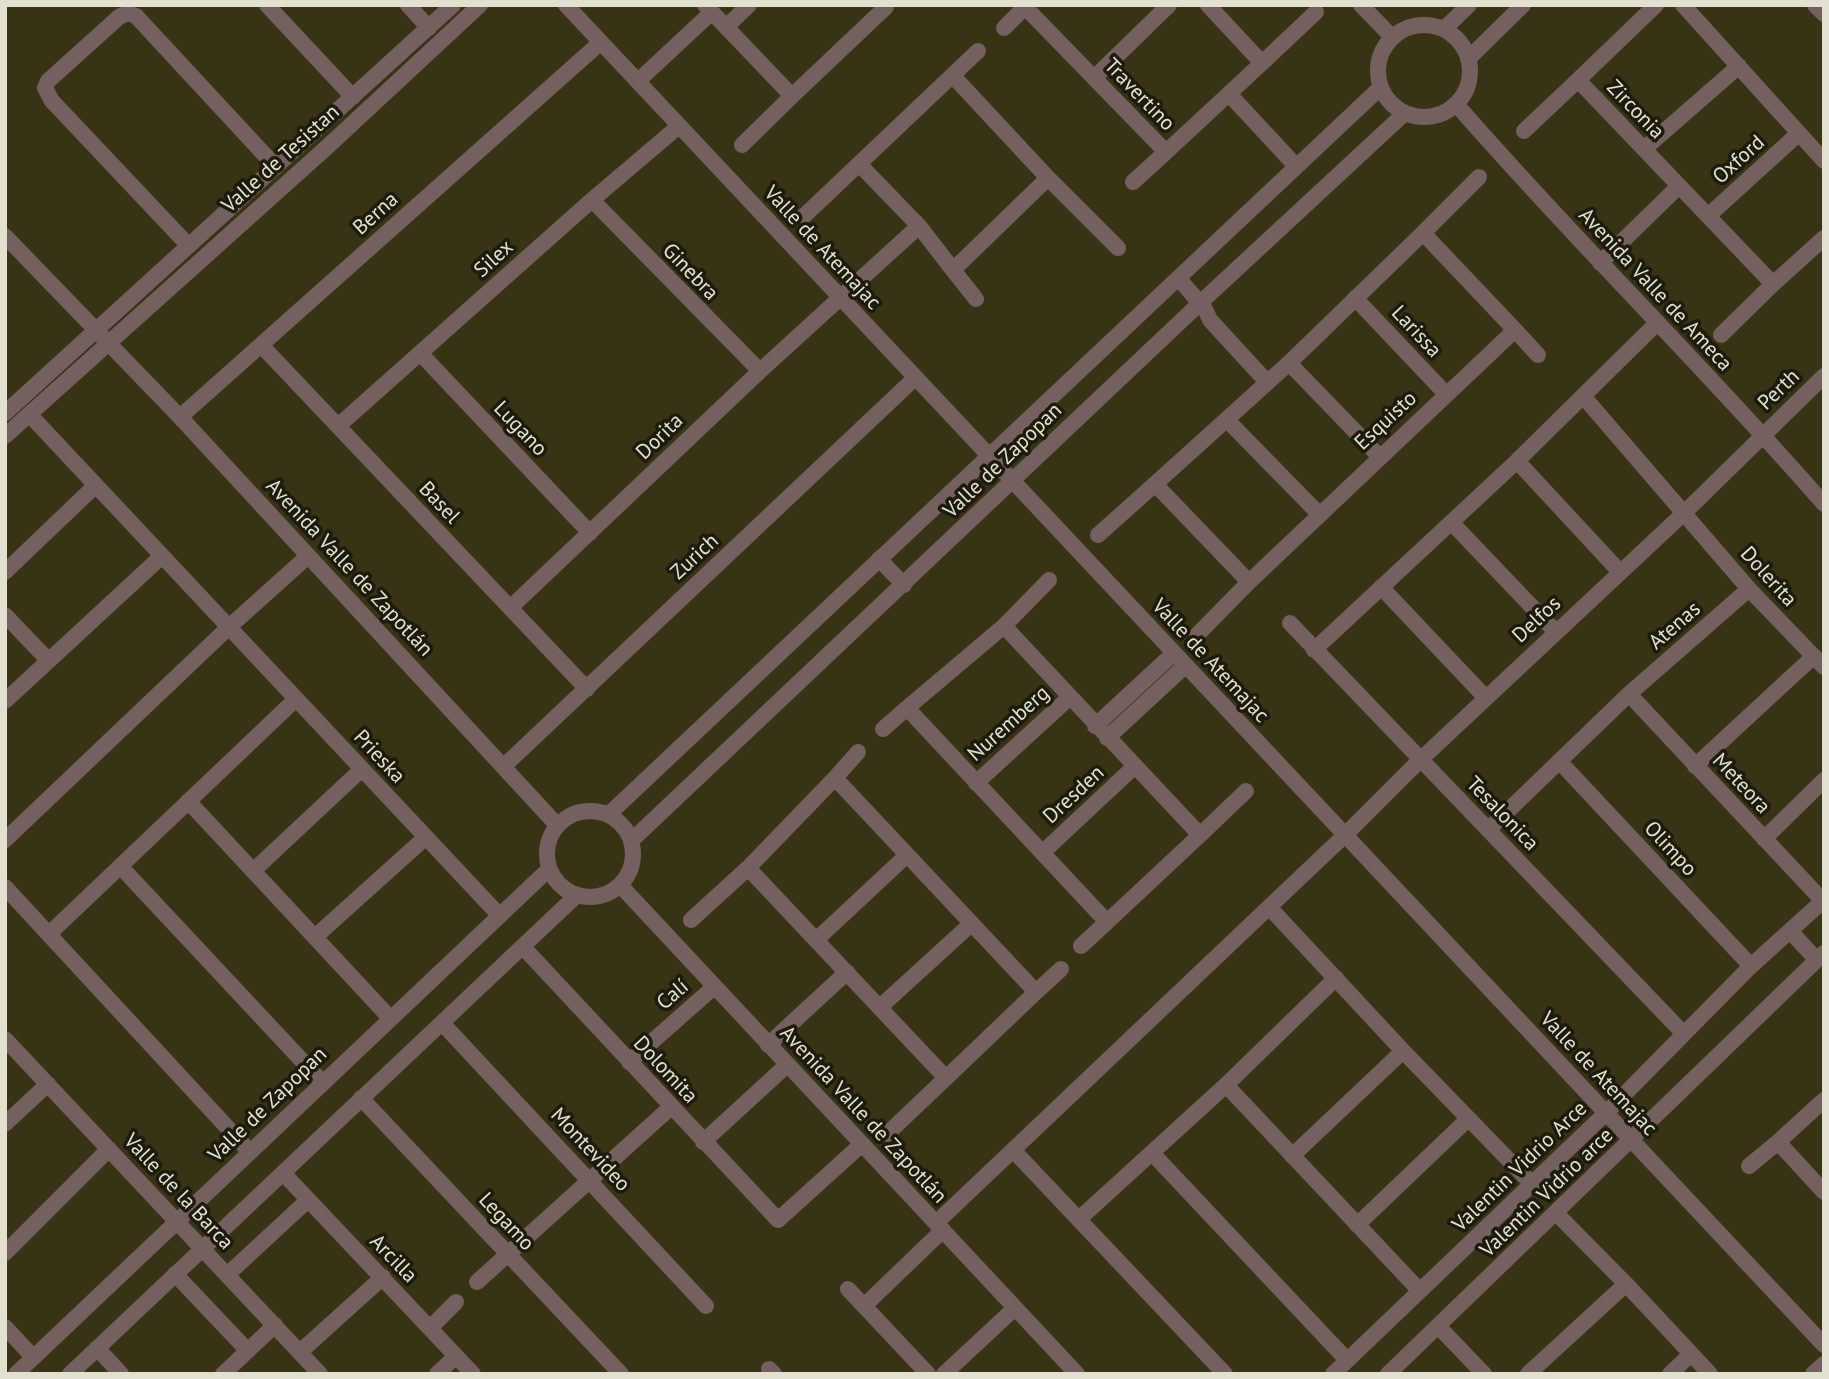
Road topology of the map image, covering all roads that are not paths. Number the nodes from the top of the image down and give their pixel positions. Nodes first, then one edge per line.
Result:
1 (267, 5) edge
2 (408, 5) edge
3 (453, 5) edge
4 (480, 5) edge
5 (566, 5) edge
6 (749, 5) edge
7 (1168, 5) edge
8 (1208, 5) edge
9 (1362, 5) edge
10 (1469, 5) edge
11 (1523, 5) edge
12 (1656, 5) edge
13 (1684, 5) edge
14 (1815, 5) edge
15 (886, 6) edge
16 (1026, 6) edge
17 (708, 9) edge
18 (1316, 12) dead end
19 (1824, 14) edge
20 (726, 27) junction
21 (429, 28) junction
22 (1004, 29) dead end
23 (1444, 29) junction
24 (1392, 37) junction
25 (601, 42) junction
26 (978, 51) dead end
27 (1468, 59) junction
28 (1262, 64) junction
29 (1739, 66) junction
30 (953, 76) junction
31 (1094, 78) junction
32 (1578, 80) junction
33 (638, 82) junction
34 (1381, 88) junction
35 (1229, 94) junction
36 (792, 96) junction
37 (353, 97) junction
38 (1456, 104) junction
39 (1405, 113) junction
40 (679, 126) junction
41 (1524, 131) dead end
42 (1798, 134) junction
43 (742, 145) dead end
44 (1644, 149) junction
45 (1166, 152) junction
46 (1824, 161) edge
47 (860, 165) junction
48 (1296, 166) junction
49 (276, 167) junction
50 (1479, 177) dead end
51 (1048, 178) junction
52 (1133, 182) dead end
53 (1679, 186) junction
54 (592, 200) junction
55 (804, 216) dead end
56 (1708, 216) junction
57 (919, 226) junction
58 (1423, 233) junction
59 (1824, 238) edge
60 (189, 246) junction
61 (9, 247) edge
62 (1118, 248) dead end
63 (1600, 263) junction
64 (953, 270) junction
65 (1179, 279) junction
66 (1773, 284) junction
67 (840, 297) junction
68 (1355, 298) junction
69 (976, 299) dead end
70 (1202, 306) junction
71 (1657, 323) junction
72 (97, 330) junction
73 (1515, 330) junction
74 (1721, 335) dead end
75 (108, 342) junction
76 (261, 345) junction
77 (420, 353) junction
78 (1538, 355) dead end
79 (1289, 363) junction
80 (760, 371) junction
81 (1824, 376) edge
82 (915, 378) junction
83 (1270, 379) junction
84 (1446, 394) junction
85 (1584, 396) junction
86 (5, 413) edge
87 (29, 414) junction
88 (180, 417) junction
89 (1227, 420) junction
90 (338, 426) junction
91 (1764, 434) junction
92 (5, 436) edge
93 (988, 455) junction
94 (1379, 456) junction
95 (1517, 461) junction
96 (1012, 481) junction
97 (1156, 484) junction
98 (96, 485) junction
99 (1824, 504) edge
100 (1685, 512) junction
101 (1319, 514) junction
102 (1452, 523) junction
103 (590, 533) junction
104 (1098, 534) dead end
105 (162, 556) junction
106 (308, 556) junction
107 (879, 559) junction
108 (5, 572) edge
109 (1620, 572) junction
110 (1049, 580) dead end
111 (1249, 582) junction
112 (904, 585) junction
113 (1381, 587) junction
114 (1749, 589) junction
115 (510, 608) junction
116 (5, 615) edge
117 (1290, 623) dead end
118 (1004, 626) junction
119 (229, 627) junction
120 (1556, 632) junction
121 (1197, 635) dead end
122 (1314, 650) junction
123 (48, 660) junction
124 (1179, 660) junction
125 (1819, 662) edge
126 (587, 689) junction
127 (1629, 694) junction
128 (1070, 697) junction
129 (1486, 698) junction
130 (296, 699) junction
131 (5, 701) edge
132 (907, 708) junction
133 (1095, 726) junction
134 (883, 729) dead end
135 (1107, 738) junction
136 (858, 752) dead end
137 (1419, 761) junction
138 (1559, 761) junction
139 (504, 766) junction
140 (1135, 766) junction
141 (1696, 766) junction
142 (362, 769) junction
143 (835, 778) junction
144 (1824, 780) edge
145 (976, 783) junction
146 (1246, 791) dead end
147 (188, 802) junction
148 (608, 815) junction
149 (558, 825) junction
150 (1488, 830) junction
151 (1200, 835) junction
152 (1345, 835) junction
153 (426, 837) junction
154 (1763, 839) junction
155 (5, 840) edge
156 (631, 841) junction
157 (1042, 853) junction
158 (906, 856) junction
159 (120, 866) junction
160 (549, 869) junction
161 (748, 869) junction
162 (254, 870) junction
163 (621, 885) junction
164 (5, 887) edge
165 (577, 895) junction
166 (1824, 900) edge
167 (1269, 907) junction
168 (500, 916) junction
169 (691, 920) dead end
170 (1107, 922) junction
171 (971, 924) junction
172 (1790, 931) junction
173 (49, 934) junction
174 (316, 936) junction
175 (816, 940) junction
176 (1081, 946) dead end
177 (523, 947) junction
178 (1820, 956) edge
179 (1751, 966) junction
180 (1060, 969) dead end
181 (847, 972) junction
182 (1336, 978) junction
183 (714, 986) junction
184 (1036, 992) junction
185 (880, 1007) junction
186 (391, 1018) junction
187 (442, 1023) junction
188 (1684, 1034) junction
189 (5, 1039) edge
190 (768, 1045) junction
191 (1403, 1051) junction
192 (629, 1062) junction
193 (787, 1065) junction
194 (946, 1077) junction
195 (322, 1082) junction
196 (48, 1084) junction
197 (1226, 1085) junction
198 (361, 1098) junction
199 (1824, 1100) edge
200 (671, 1107) junction
201 (1606, 1113) junction
202 (1468, 1119) junction
203 (5, 1124) edge
204 (887, 1134) dead end
205 (1632, 1140) junction
206 (703, 1142) junction
207 (1778, 1142) junction
208 (862, 1144) junction
209 (109, 1149) junction
210 (1013, 1150) junction
211 (250, 1152) junction
212 (1152, 1153) junction
213 (1292, 1156) junction
214 (1749, 1166) dead end
215 (283, 1173) junction
216 (589, 1180) junction
217 (1533, 1185) junction
218 (1824, 1192) edge
219 (308, 1200) junction
220 (1557, 1214) junction
221 (1079, 1219) junction
222 (176, 1220) junction
223 (1357, 1225) junction
224 (939, 1227) junction
225 (202, 1248) junction
226 (5, 1253) edge
227 (509, 1255) junction
228 (175, 1274) junction
229 (227, 1275) junction
230 (383, 1277) junction
231 (477, 1282) dead end
232 (1626, 1284) junction
233 (848, 1289) dead end
234 (1420, 1291) junction
235 (456, 1302) dead end
236 (706, 1306) dead end
237 (864, 1306) junction
238 (1015, 1308) junction
239 (275, 1325) junction
240 (1438, 1326) junction
241 (5, 1327) edge
242 (430, 1328) junction
243 (1824, 1345) edge
244 (97, 1348) junction
245 (248, 1351) junction
246 (300, 1352) junction
247 (1691, 1354) junction
248 (456, 1356) junction
249 (33, 1357) junction
250 (1347, 1360) junction
251 (1824, 1364) edge
252 (16, 1374) edge
253 (70, 1374) edge
254 (121, 1374) edge
255 (223, 1374) edge
256 (320, 1374) edge
257 (437, 1374) edge
258 (473, 1374) edge
259 (621, 1374) edge
260 (928, 1374) edge
261 (944, 1374) edge
262 (1077, 1374) edge
263 (1225, 1374) edge
264 (1333, 1374) edge
265 (1388, 1374) edge
266 (1484, 1374) edge
267 (1528, 1374) edge
268 (1670, 1374) edge
269 (1710, 1374) edge
270 (1813, 1374) edge

1 - 37 street
2 - 21 street
3 - 21 street
4 - 75 street, Valle de Tesistan
5 - 25 street, Valle de Atemajac
6 - 20 street
7 - 31 street
8 - 28 street
9 - 24 street
10 - 23 street
11 - 27 street
12 - 32 street, Zirconia
13 - 29 street
14 - 19 street
15 - 36 street
16 - 22 street
16 - 31 street, Travertino
17 - 20 street
17 - 33 street
18 - 28 street, Travertino
20 - 36 street
21 - 37 street
23 - 24 street
23 - 27 street
24 - 34 street
25 - 33 street, Valle de Atemajac
25 - 76 street, Berna
26 - 30 street
27 - 38 street
28 - 35 street, Travertino
29 - 42 street
29 - 44 street
30 - 47 street
30 - 51 street
31 - 45 street, Travertino
32 - 41 street
32 - 44 street, Zirconia
33 - 40 street, Valle de Atemajac
34 - 39 street
34 - 48 street, Valle de Zapopan
35 - 45 street, Travertino
35 - 48 street
36 - 43 street
37 - 49 street
38 - 39 street
38 - 63 street, Avenida Valle de Ameca
39 - 70 street, Valle de Zapopan
40 - 54 street, Silex
40 - 67 street, Valle de Atemajac
42 - 46 street
42 - 56 street, Oxford
44 - 53 street, Zirconia
45 - 52 street
47 - 55 street
47 - 57 street
48 - 65 street, Valle de Zapopan
49 - 60 street
49 - 60 street
50 - 58 street
51 - 62 street
51 - 64 street
53 - 56 street, Zirconia
53 - 63 street
54 - 77 street, Silex
54 - 80 street, Ginebra
56 - 66 street, Zirconia
57 - 64 street
57 - 67 street, Dorita
58 - 68 street
58 - 73 street
59 - 66 street
60 - 72 street
61 - 72 street, Avenida Valle de Zapotlán
63 - 71 street, Avenida Valle de Ameca
64 - 69 street
65 - 70 street
65 - 93 street, Valle de Zapopan
66 - 74 street
67 - 80 street, Dorita
67 - 82 street, Valle de Atemajac
68 - 79 street
68 - 84 street, Larissa
70 - 83 street
70 - 96 street, Valle de Zapopan
71 - 85 street
71 - 91 street, Avenida Valle de Ameca
72 - 75 street, Avenida Valle de Zapotlán
72 - 86 street
73 - 78 street
73 - 84 street, Esquisto
75 - 87 street, Valle de Tesistan
75 - 88 street, Avenida Valle de Zapotlán
76 - 88 street, Berna
76 - 90 street, Basel
77 - 90 street, Silex
77 - 103 street, Lugano
79 - 83 street
79 - 94 street
80 - 103 street, Dorita
81 - 91 street, Perth
82 - 93 street, Valle de Atemajac
82 - 126 street, Zurich
83 - 89 street
84 - 94 street, Esquisto
85 - 95 street
85 - 100 street, Dolerita
87 - 92 street, Valle de Tesistan
87 - 98 street, Prieska
88 - 106 street, Avenida Valle de Zapotlán
89 - 97 street
89 - 101 street
90 - 115 street, Basel
91 - 99 street, Avenida Valle de Ameca
91 - 100 street, Perth
93 - 96 street, Valle de Atemajac
93 - 107 street, Valle de Zapopan
94 - 101 street, Esquisto
95 - 102 street
95 - 109 street
96 - 112 street, Valle de Zapopan
96 - 124 street, Valle de Atemajac
97 - 104 street
97 - 111 street
98 - 105 street, Prieska
98 - 108 street
100 - 109 street, Delfos
100 - 114 street, Dolerita
101 - 111 street, Esquisto
102 - 113 street
102 - 120 street
103 - 115 street, Dorita
105 - 119 street, Prieska
105 - 123 street
106 - 119 street
106 - 139 street, Avenida Valle de Zapotlán
107 - 112 street
107 - 148 street, Valle de Zapopan
109 - 120 street, Delfos
110 - 118 street
111 - 121 street, Esquisto
112 - 156 street, Valle de Zapopan
113 - 122 street
113 - 129 street
114 - 125 street, Dolerita
114 - 127 street, Atenas
115 - 126 street, Basel
116 - 123 street
117 - 122 street, Tesalonica
118 - 128 street
118 - 132 street
119 - 130 street, Prieska
119 - 155 street
120 - 129 street, Delfos
122 - 137 street, Tesalonica
123 - 131 street
124 - 133 street
124 - 135 street
124 - 152 street, Valle de Atemajac
125 - 141 street
126 - 139 street, Zurich
127 - 138 street, Atenas
127 - 141 street, Meteora
128 - 133 street
128 - 145 street, Nuremberg
129 - 137 street, Delfos
130 - 142 street, Prieska
130 - 147 street
132 - 134 street
132 - 145 street
133 - 135 street
135 - 140 street
136 - 143 street
137 - 150 street, Tesalonica
137 - 152 street, Delfos
138 - 150 street, Atenas
138 - 179 street, Olimpo
139 - 149 street, Avenida Valle de Zapotlán
140 - 151 street
140 - 157 street, Dresden
141 - 154 street, Meteora
142 - 153 street, Prieska
142 - 162 street
143 - 158 street
143 - 161 street
144 - 154 street
145 - 157 street
146 - 151 street
147 - 159 street
147 - 162 street
148 - 149 street
148 - 156 street
149 - 160 street
150 - 188 street, Tesalonica
151 - 170 street
152 - 167 street, Delfos
152 - 201 street, Valle de Atemajac
153 - 168 street, Prieska
153 - 174 street
154 - 166 street, Meteora
156 - 163 street
157 - 170 street
158 - 171 street
158 - 175 street
159 - 173 street
159 - 195 street
160 - 165 street
160 - 168 street, Valle de Zapopan
161 - 169 street
161 - 175 street
162 - 174 street
163 - 165 street
163 - 183 street, Avenida Valle de Zapotlán
164 - 173 street
165 - 177 street
166 - 172 street, Valentin Vidrio Arce
167 - 182 street
167 - 210 street, Delfos
168 - 186 street, Valle de Zapopan
170 - 176 street
171 - 184 street
171 - 185 street
172 - 178 street
172 - 179 street, Valentin Vidrio Arce
173 - 211 street
174 - 186 street
175 - 181 street
177 - 187 street
177 - 192 street, Dolomita
178 - 205 street, Valentin Vidrio arce
179 - 188 street, Valentin Vidrio Arce
180 - 184 street
181 - 185 street
181 - 190 street
182 - 191 street
182 - 197 street
183 - 190 street, Avenida Valle de Zapotlán
183 - 192 street, Calí
184 - 194 street
185 - 194 street
186 - 195 street, Valle de Zapopan
187 - 198 street
187 - 216 street, Montevideo
188 - 201 street, Valentin Vidrio Arce
189 - 196 street, Valle de la Barca
190 - 193 street, Avenida Valle de Zapotlán
191 - 202 street
191 - 213 street
192 - 200 street, Dolomita
193 - 206 street
193 - 208 street, Avenida Valle de Zapotlán
194 - 204 street
195 - 211 street, Valle de Zapopan
196 - 203 street
196 - 209 street, Valle de la Barca
197 - 212 street
197 - 213 street
198 - 215 street
198 - 227 street, Legamo
199 - 207 street
200 - 206 street, Dolomita
200 - 216 street
201 - 205 street, Valle de Atemajac
201 - 217 street, Valentin Vidrio Arce
202 - 217 street
202 - 223 street
205 - 220 street, Valentin Vidrio arce
205 - 243 street, Valle de Atemajac
206 - 208 street, Dolomita
207 - 214 street
207 - 218 street
208 - 224 street, Avenida Valle de Zapotlán
209 - 222 street, Valle de la Barca
209 - 226 street
210 - 221 street
210 - 224 street, Delfos
211 - 222 street, Valle de Zapopan
212 - 221 street
212 - 250 street
213 - 223 street
215 - 219 street, Arcilla
215 - 225 street
216 - 227 street
216 - 236 street, Montevideo
217 - 234 street, Valentin Vidrio Arce
219 - 229 street
219 - 230 street, Arcilla
220 - 232 street
220 - 240 street, Valentin Vidrio arce
221 - 263 street
222 - 225 street, Valle de la Barca
222 - 249 street, Valle de Zapopan
223 - 234 street
224 - 237 street, Delfos
224 - 238 street, Avenida Valle de Zapotlán
225 - 228 street
225 - 229 street, Valle de la Barca
227 - 231 street
227 - 259 street, Legamo
228 - 244 street
228 - 245 street
229 - 239 street, Valle de la Barca
230 - 242 street, Arcilla
230 - 246 street
232 - 247 street
232 - 267 street
233 - 237 street
234 - 250 street, Valentin Vidrio Arce
235 - 242 street
237 - 260 street
238 - 261 street
238 - 262 street, Avenida Valle de Zapotlán
239 - 245 street
239 - 246 street, Valle de la Barca
240 - 265 street, Valentin Vidrio arce
240 - 266 street
241 - 249 street
242 - 248 street, Arcilla
244 - 253 street
244 - 254 street
245 - 255 street
246 - 256 street, Valle de la Barca
247 - 268 street
247 - 269 street
248 - 257 street
248 - 258 street, Arcilla
249 - 252 street, Valle de Zapopan
250 - 264 street, Valentin Vidrio Arce
251 - 270 street

